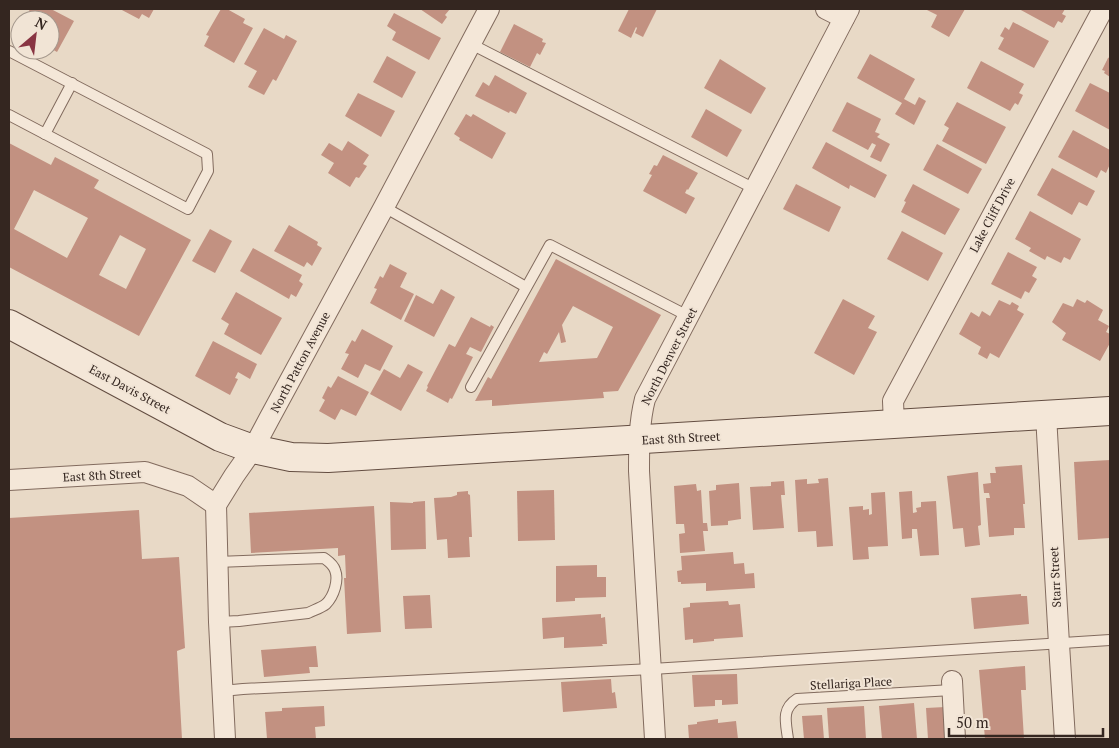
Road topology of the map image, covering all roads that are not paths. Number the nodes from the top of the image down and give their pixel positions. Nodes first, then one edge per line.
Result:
1 (489, 9) edge
2 (826, 9) edge
3 (1103, 9) edge
4 (846, 13) edge
5 (472, 44) junction
6 (9, 51) edge
7 (72, 83) junction
8 (9, 115) edge
9 (45, 134) junction
10 (755, 189) junction
11 (384, 207) junction
12 (526, 288) junction
13 (688, 316) junction
14 (9, 324) edge
15 (471, 387) dead end
16 (1110, 411) edge
17 (1046, 415) junction
18 (894, 425) junction
19 (640, 440) junction
20 (253, 449) junction
21 (9, 480) edge
22 (216, 506) junction
23 (217, 562) junction
24 (219, 622) junction
25 (1110, 640) edge
26 (1059, 644) junction
27 (652, 669) junction
28 (952, 686) joint
29 (222, 690) junction
30 (225, 739) edge
31 (655, 739) edge
32 (788, 739) edge
33 (955, 739) edge
34 (1065, 739) edge

1 - 5 street, North Patton Avenue
2 - 4 street
3 - 18 street, Lake Cliff Drive
4 - 10 street, North Denver Street
5 - 10 lane
5 - 11 street, North Patton Avenue
6 - 7 lane
7 - 9 lane
7 - 9 lane
8 - 9 lane
10 - 13 street, North Denver Street
11 - 12 lane
11 - 20 street, North Patton Avenue
12 - 13 lane
12 - 15 lane
13 - 19 street, North Denver Street
14 - 20 main road, East Davis Street
16 - 17 main road, East 8th Street
17 - 18 main road, East 8th Street
17 - 26 street, Starr Street
18 - 19 main road, East 8th Street
19 - 20 main road, East 8th Street
19 - 27 street, North Denver Street
20 - 22 street, North Patton Avenue
21 - 22 street, East 8th Street
22 - 23 street
23 - 24 street
23 - 24 lane
24 - 29 street
25 - 26 lane
26 - 27 lane
26 - 34 street, Starr Street
27 - 29 lane
27 - 31 street, North Denver Street
28 - 32 lane, Stellariga Place
28 - 33 street
29 - 30 street

